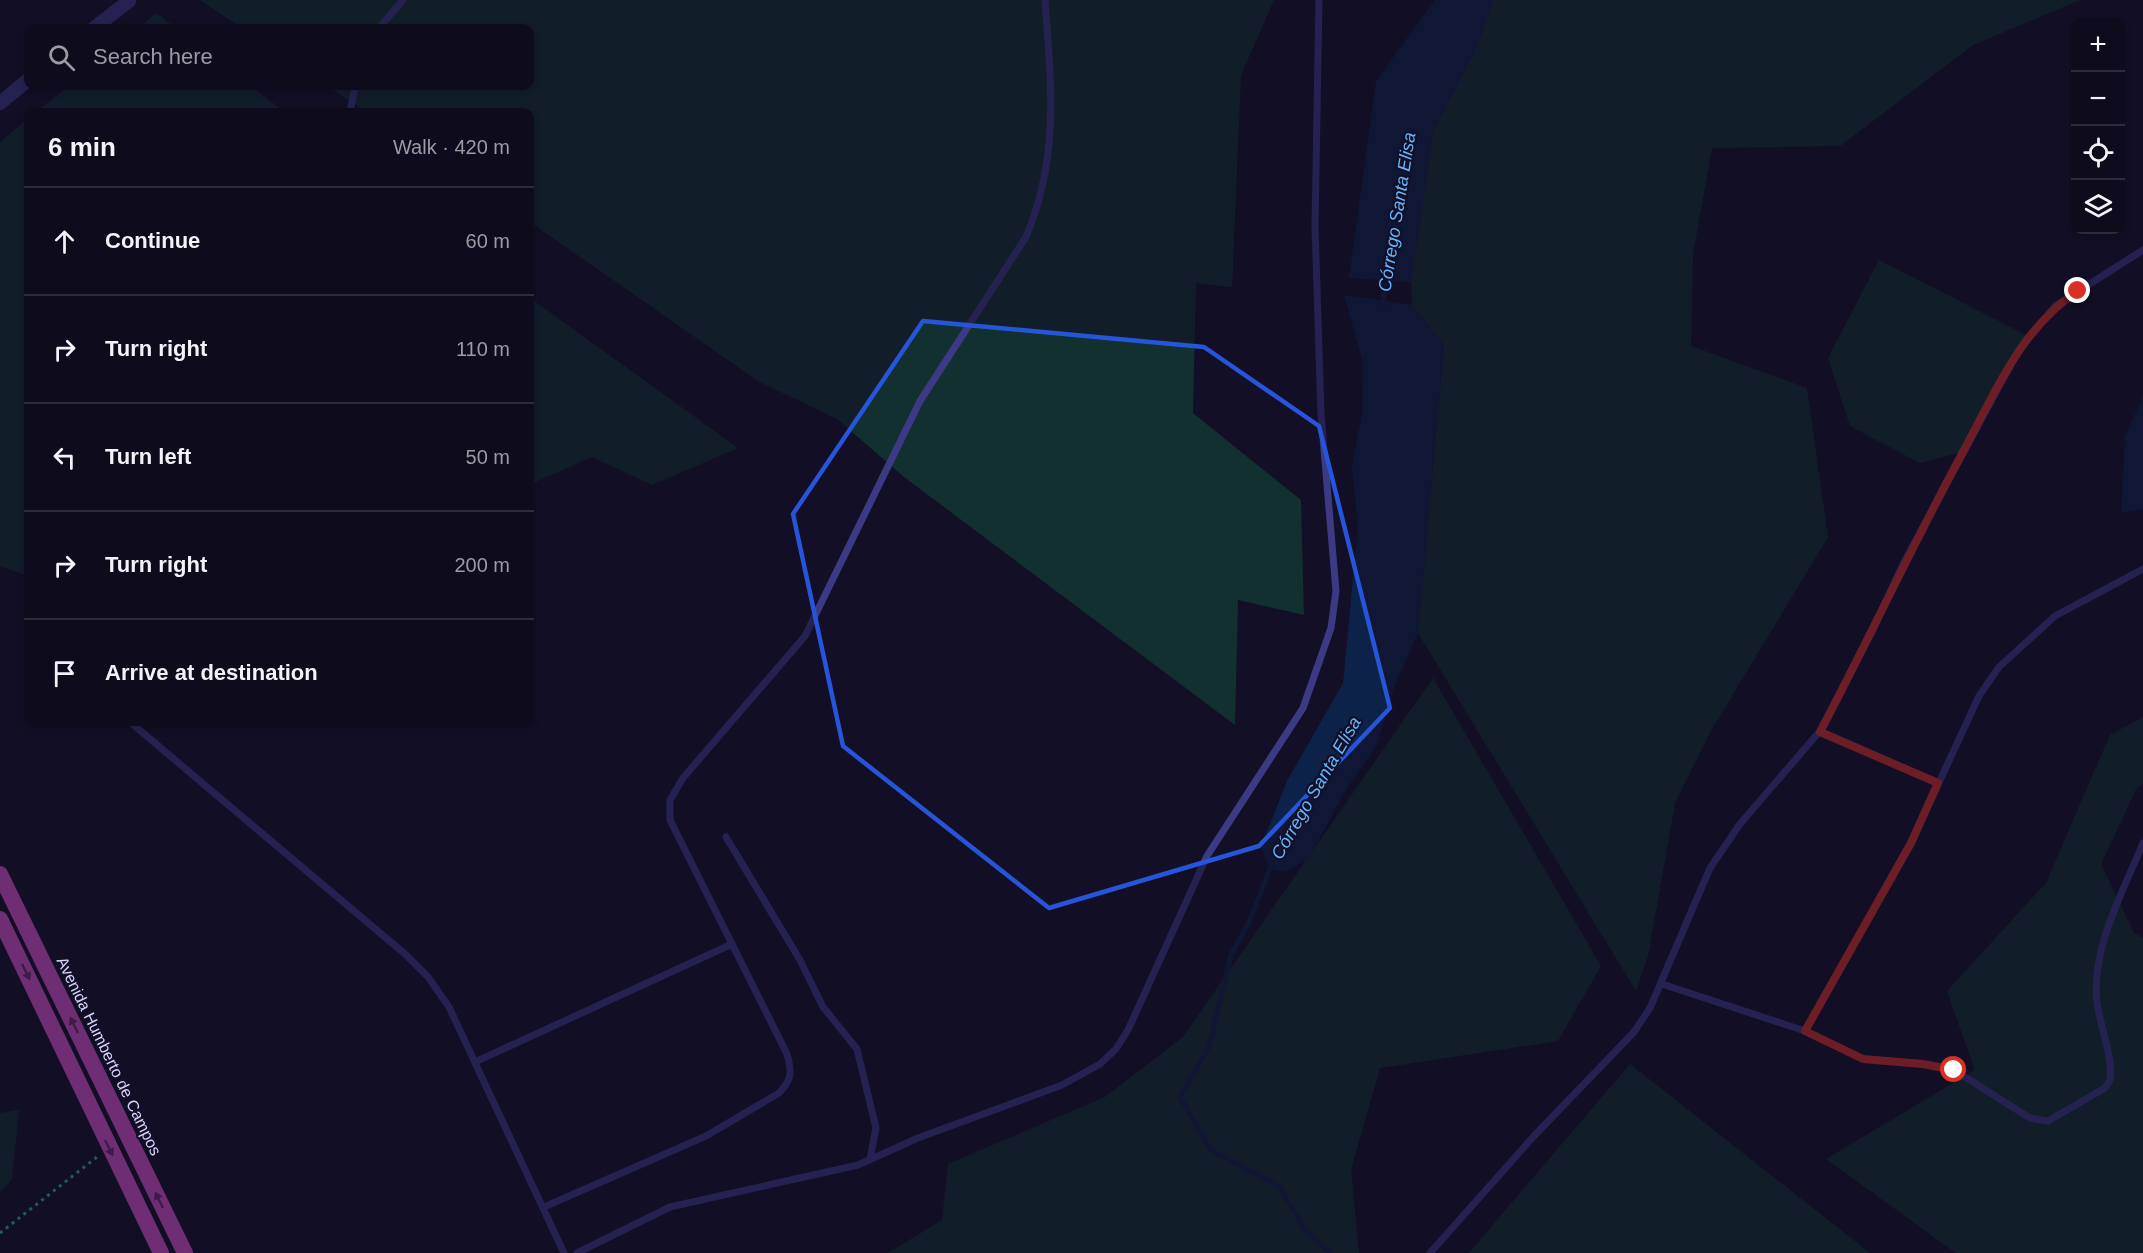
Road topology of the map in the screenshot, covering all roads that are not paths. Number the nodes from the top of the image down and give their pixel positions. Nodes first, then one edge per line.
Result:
1 (403, 0) edge
2 (1045, 0) edge
3 (1319, 0) edge
4 (129, 1) edge
5 (99, 24) edge
6 (382, 24) edge
7 (24, 83) edge
8 (354, 90) edge
9 (0, 103) edge
10 (351, 108) edge
11 (2143, 250) edge
12 (2143, 569) edge
13 (135, 726) edge
14 (1820, 732) junction
15 (1938, 783) junction
16 (726, 837) dead end
17 (2143, 843) edge
18 (0, 874) edge
19 (0, 919) edge
20 (732, 944) junction
21 (1662, 984) junction
22 (1805, 1031) junction
23 (476, 1062) junction
24 (870, 1159) junction
25 (544, 1207) junction
26 (161, 1253) edge
27 (185, 1253) edge
28 (564, 1253) edge
29 (577, 1253) edge
30 (1430, 1253) edge

1 - 6 lane
2 - 20 lane
3 - 24 lane
4 - 5 street
7 - 9 street
8 - 10 lane
11 - 14 lane
12 - 15 lane
13 - 23 lane
14 - 15 lane
14 - 21 lane
15 - 22 lane
16 - 24 lane
17 - 22 lane
27 -> 18 highway, Avenida Humberto de Campos
19 -> 26 highway
20 - 23 lane
20 - 25 lane
21 - 22 lane
21 - 30 lane
23 - 25 lane
24 - 29 lane
25 - 28 lane

